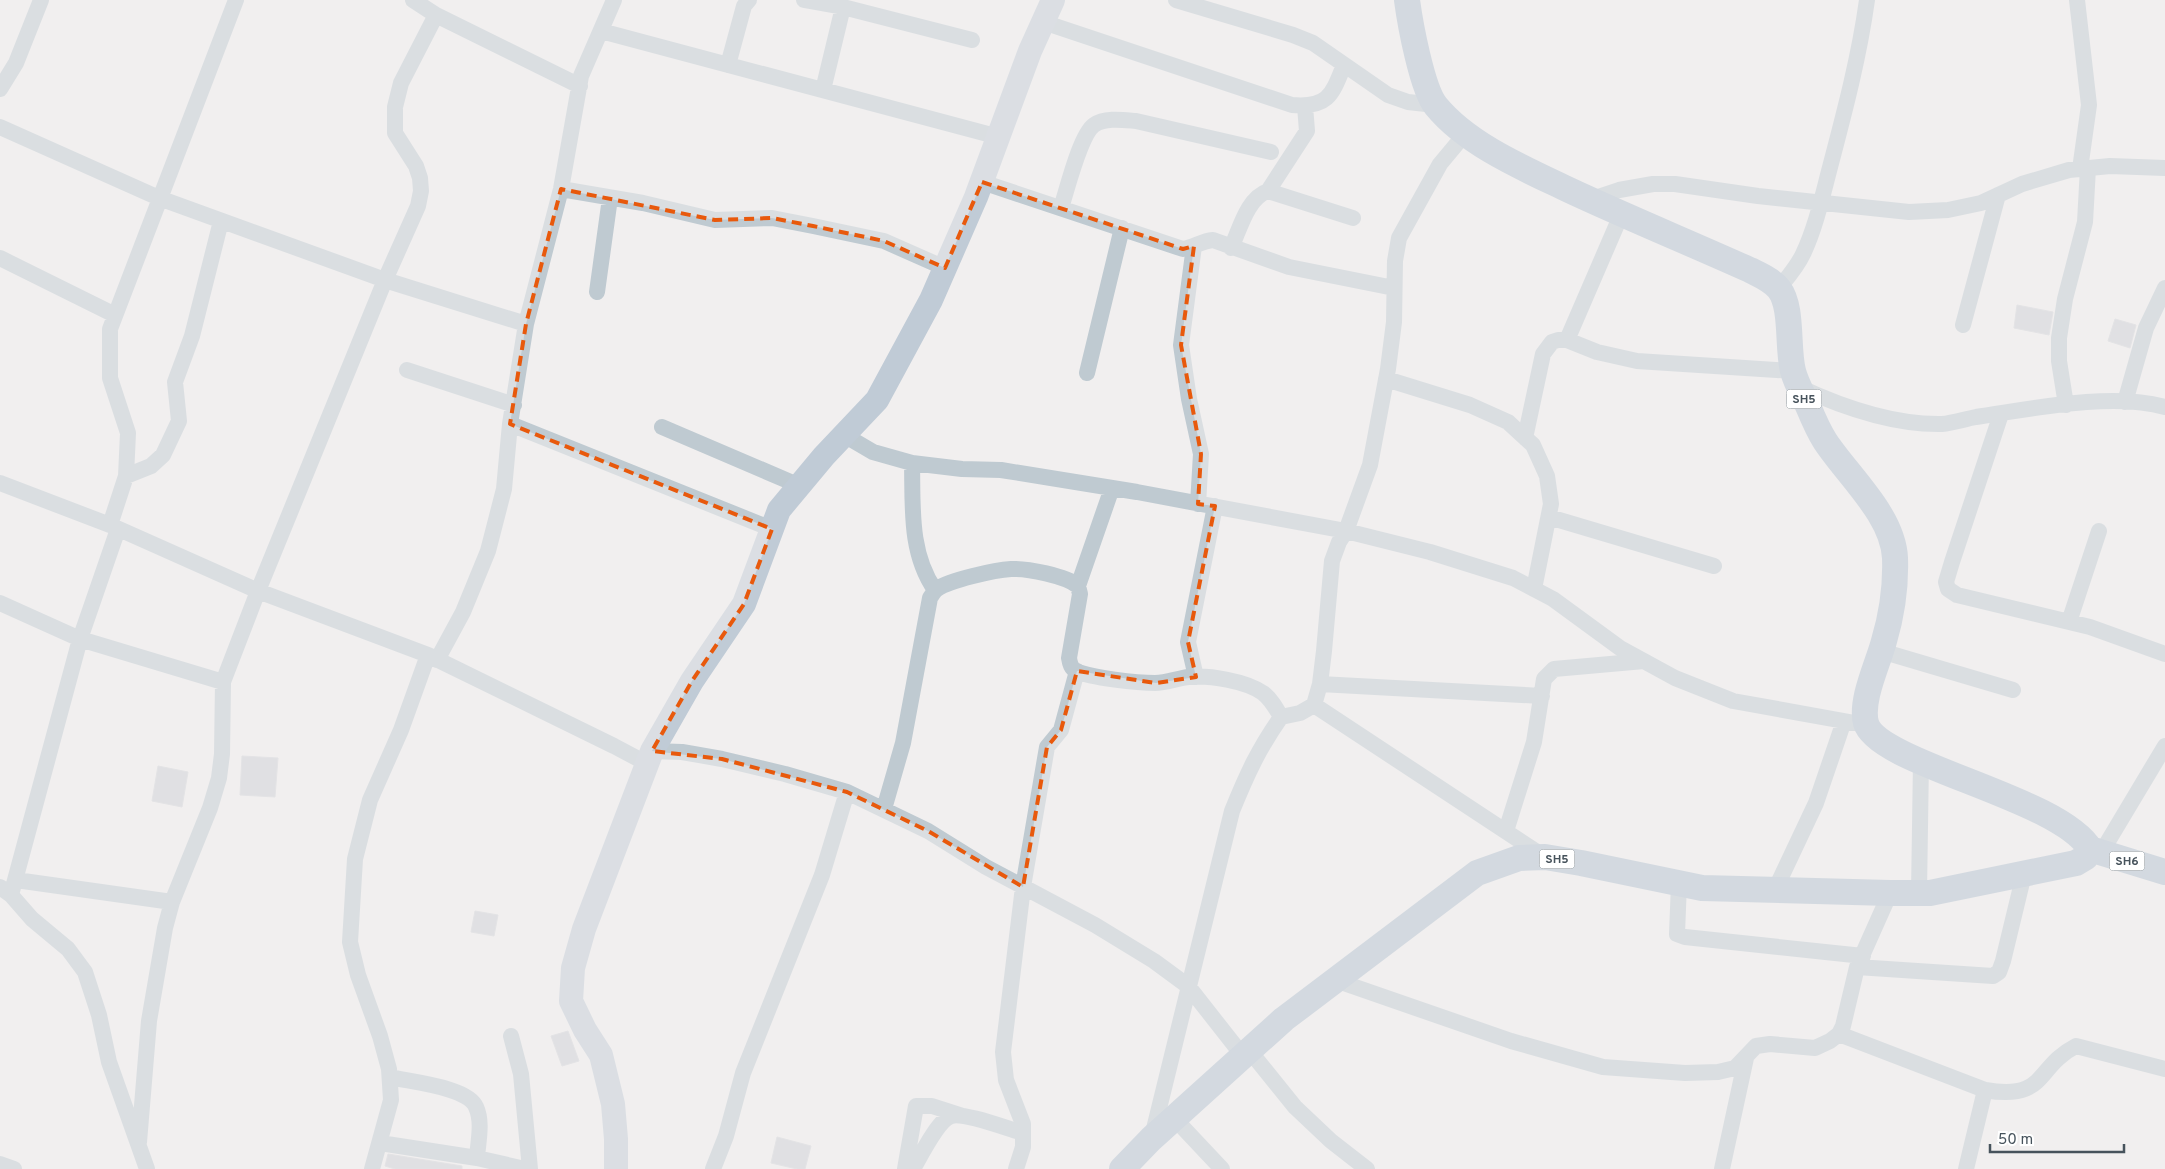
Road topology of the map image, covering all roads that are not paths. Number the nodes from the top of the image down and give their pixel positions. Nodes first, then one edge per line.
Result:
1 (41, 0) edge
2 (236, 0) edge
3 (414, 0) edge
4 (614, 0) edge
5 (748, 0) edge
6 (804, 0) edge
7 (1053, 0) edge
8 (1176, 0) edge
9 (1407, 0) edge
10 (1867, 0) edge
11 (2078, 0) edge
12 (843, 7) junction
13 (436, 15) junction
14 (1043, 22) junction
15 (601, 31) junction
16 (972, 40) dead end
17 (728, 65) junction
18 (1344, 65) junction
19 (580, 86) junction
20 (0, 88) edge
21 (823, 90) junction
22 (1435, 104) junction
23 (1305, 106) junction
24 (0, 127) edge
25 (1465, 134) junction
26 (999, 137) junction
27 (1270, 152) dead end
28 (2084, 168) junction
29 (2165, 168) edge
30 (982, 182) junction
31 (561, 189) junction
32 (1268, 191) junction
33 (1998, 195) junction
34 (159, 198) junction
35 (610, 198) junction
36 (1589, 200) junction
37 (1820, 203) junction
38 (1061, 208) junction
39 (1621, 215) junction
40 (1353, 218) dead end
41 (221, 220) junction
42 (1122, 228) junction
43 (1194, 246) junction
44 (1231, 248) junction
45 (0, 258) edge
46 (945, 268) junction
47 (385, 280) junction
48 (1394, 288) junction
49 (1779, 288) junction
50 (2165, 288) edge
51 (597, 292) dead end
52 (115, 315) junction
53 (526, 324) junction
54 (1963, 325) dead end
55 (1567, 340) junction
56 (407, 370) dead end
57 (1087, 372) dead end
58 (1386, 379) junction
59 (1796, 379) junction
60 (2125, 402) junction
61 (514, 405) junction
62 (2066, 405) junction
63 (2165, 407) edge
64 (2001, 414) junction
65 (510, 424) junction
66 (662, 428) dead end
67 (844, 435) junction
68 (1525, 438) junction
69 (912, 463) junction
70 (126, 476) junction
71 (0, 484) edge
72 (800, 486) junction
73 (1112, 488) junction
74 (1198, 504) junction
75 (1215, 506) junction
76 (1549, 517) junction
77 (114, 527) junction
78 (772, 529) junction
79 (1346, 530) junction
80 (2098, 531) dead end
81 (1714, 566) dead end
82 (1078, 586) junction
83 (1534, 589) junction
84 (258, 590) junction
85 (935, 590) junction
86 (0, 603) edge
87 (2069, 622) junction
88 (80, 639) junction
89 (1881, 651) junction
90 (2165, 654) edge
91 (432, 658) junction
92 (1644, 661) junction
93 (1077, 671) junction
94 (1196, 676) junction
95 (223, 682) junction
96 (1320, 684) junction
97 (2013, 690) dead end
98 (1542, 696) junction
99 (1314, 705) junction
100 (1280, 717) junction
101 (1855, 723) junction
102 (2165, 746) edge
103 (650, 757) junction
104 (1921, 761) junction
105 (847, 792) junction
106 (884, 809) junction
107 (1506, 831) junction
108 (2095, 851) junction
109 (1545, 857) junction
110 (2165, 872) edge
111 (2024, 874) junction
112 (1679, 883) junction
113 (9, 887) edge
114 (1023, 887) junction
115 (1776, 890) junction
116 (1890, 893) junction
117 (1919, 893) junction
118 (172, 902) junction
119 (1860, 961) junction
120 (1335, 980) junction
121 (1188, 986) junction
122 (1839, 1034) junction
123 (511, 1036) dead end
124 (1246, 1053) junction
125 (1746, 1058) junction
126 (2165, 1068) edge
127 (390, 1077) junction
128 (1985, 1090) junction
129 (963, 1116) junction
130 (1174, 1118) junction
131 (1023, 1133) junction
132 (1151, 1139) junction
133 (139, 1142) junction
134 (380, 1143) junction
135 (477, 1158) junction
136 (0, 1164) edge
137 (14, 1169) edge
138 (147, 1169) edge
139 (372, 1169) edge
140 (526, 1169) edge
141 (530, 1169) edge
142 (616, 1169) edge
143 (713, 1169) edge
144 (905, 1169) edge
145 (913, 1169) edge
146 (1017, 1169) edge
147 (1122, 1169) edge
148 (1222, 1169) edge
149 (1367, 1169) edge
150 (1722, 1169) edge
151 (1966, 1169) edge

1 - 20 street
2 - 34 street
3 - 13 street
4 - 15 street
5 - 17 street
6 - 12 street
7 - 14 street
8 - 18 street
9 - 22 main road
10 - 37 street
11 - 28 street
12 - 16 street
12 - 21 street
13 - 19 street
13 - 47 street
14 - 23 street
14 - 26 street
15 - 17 street
15 - 19 street
17 - 21 street
18 - 22 street
18 - 23 street
19 - 31 street
21 - 26 street
22 - 25 main road
23 - 32 street
24 - 34 street
25 - 36 main road
25 - 48 street
26 - 30 street
27 - 38 street
28 - 29 street
28 - 33 street
28 - 62 street
30 - 38 street
30 - 46 street
31 - 35 street
31 - 53 street
32 - 40 street
32 - 44 street
33 - 37 street
33 - 54 street
34 - 41 street
34 - 52 street
35 - 46 street
35 - 51 street
36 - 37 street
36 - 39 main road
37 - 49 street
38 - 42 street
39 - 49 main road
39 - 55 street
41 - 47 street
41 - 70 street
42 - 43 street
42 - 57 street
43 - 44 street
43 - 74 street
44 - 48 street
45 - 52 street
46 - 67 street
47 - 53 street
47 - 84 street
48 - 58 street
49 - 59 main road, SH5
50 - 60 street
52 - 70 street
53 - 61 street
55 - 59 street
55 - 68 street
56 - 61 street
58 - 68 street
58 - 79 street
59 - 64 street
59 - 89 main road, SH5
60 - 62 street
60 - 63 street
61 - 65 street
62 - 64 street
64 - 87 street
65 - 78 street
65 - 91 street
66 - 72 street
67 - 69 street
67 - 72 street
68 - 76 street
69 - 73 street
69 - 85 street
70 - 77 street
71 - 77 street
72 - 78 street
73 - 74 street
73 - 82 street
74 - 75 street
75 - 79 street
75 - 94 street
76 - 81 street
76 - 83 street
77 - 84 street
77 - 88 street
78 - 103 street
79 - 83 street
79 - 96 street
80 - 87 street
82 - 85 street
82 - 93 street
83 - 92 street
84 - 91 street
84 - 95 street
85 - 106 street
86 - 88 street
87 - 90 street
88 - 95 street
88 - 113 street
89 - 97 street
89 - 101 main road, SH5
91 - 103 street
91 - 127 street
92 - 98 street
92 - 101 street
93 - 94 street
93 - 114 street
94 - 100 street
95 - 118 street
96 - 98 street
96 - 99 street
98 - 107 street
99 - 100 street
99 - 107 street
100 - 121 street
101 - 104 main road
101 - 115 street
102 - 108 street
103 - 105 street
103 - 142 street
104 - 108 main road
104 - 117 street
105 - 106 street
105 - 143 street
106 - 114 street
107 - 109 street
108 - 110 main road, SH6
108 - 111 main road, SH5
109 - 112 main road, SH5
109 - 120 main road, SH5
111 - 117 main road, SH5
111 - 119 street
112 - 115 main road, SH5
112 - 119 street
113 - 118 street
113 - 133 street
114 - 121 street
114 - 131 street
115 - 116 main road, SH5
116 - 117 main road, SH5
116 - 119 street
118 - 133 street
119 - 122 street
120 - 124 main road, SH5
120 - 125 street
121 - 124 street
121 - 132 street
122 - 125 street
122 - 128 street
123 - 141 street
124 - 130 main road, SH5
124 - 149 street
125 - 150 street
126 - 128 street
127 - 134 street
127 - 135 street
128 - 151 street
129 - 131 street
129 - 144 street
129 - 145 street
130 - 132 main road, SH5
130 - 148 street
131 - 146 street
132 - 147 main road, SH5
133 - 138 street
134 - 135 street
134 - 139 street
135 - 140 street
136 - 137 street

